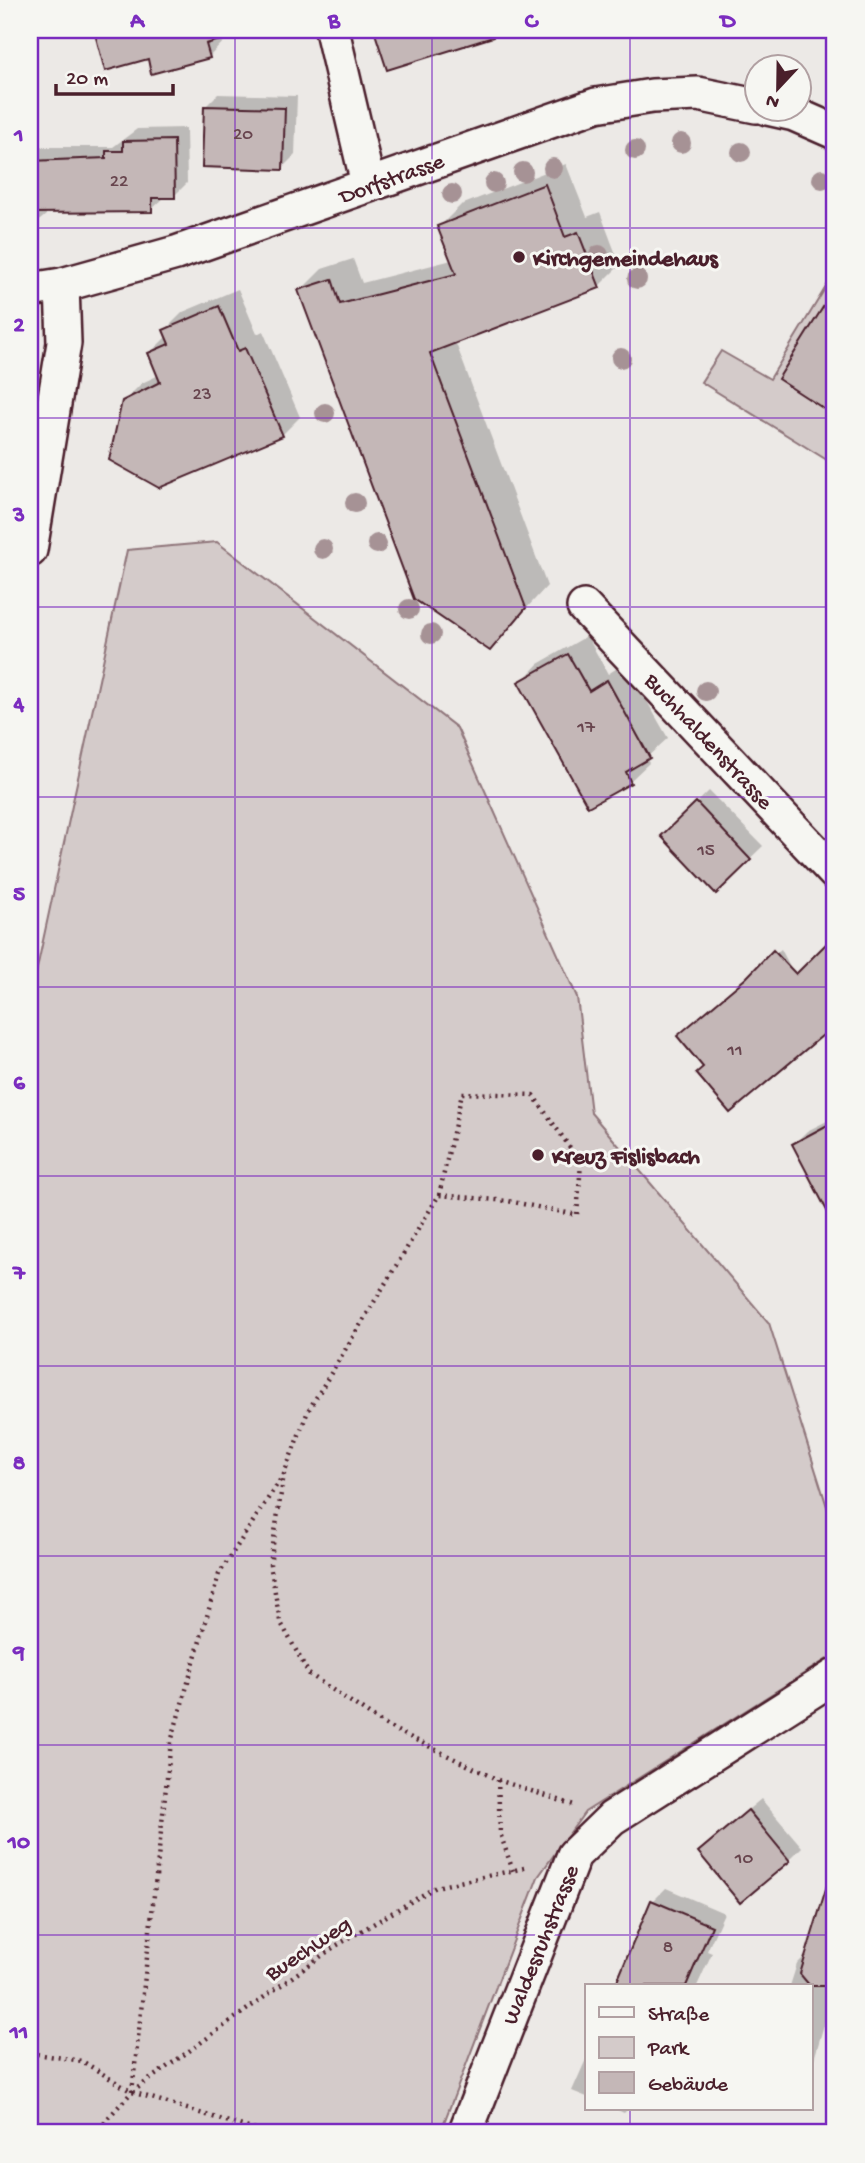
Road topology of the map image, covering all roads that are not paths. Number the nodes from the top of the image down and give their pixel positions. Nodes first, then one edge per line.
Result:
1 (332, 30) edge
2 (742, 103) edge
3 (812, 122) edge
4 (835, 132) edge
5 (368, 184) junction
6 (46, 287) edge
7 (30, 550) edge
8 (584, 607) dead end
9 (835, 873) edge
10 (835, 1675) edge
11 (465, 2133) edge

1 - 5 street
2 - 5 street, Dorfstrasse
3 - 4 street
5 - 6 street, Dorfstrasse
6 - 7 street
8 - 9 street, Buchhaldenstrasse
10 - 11 street, Waldesruhstrasse

